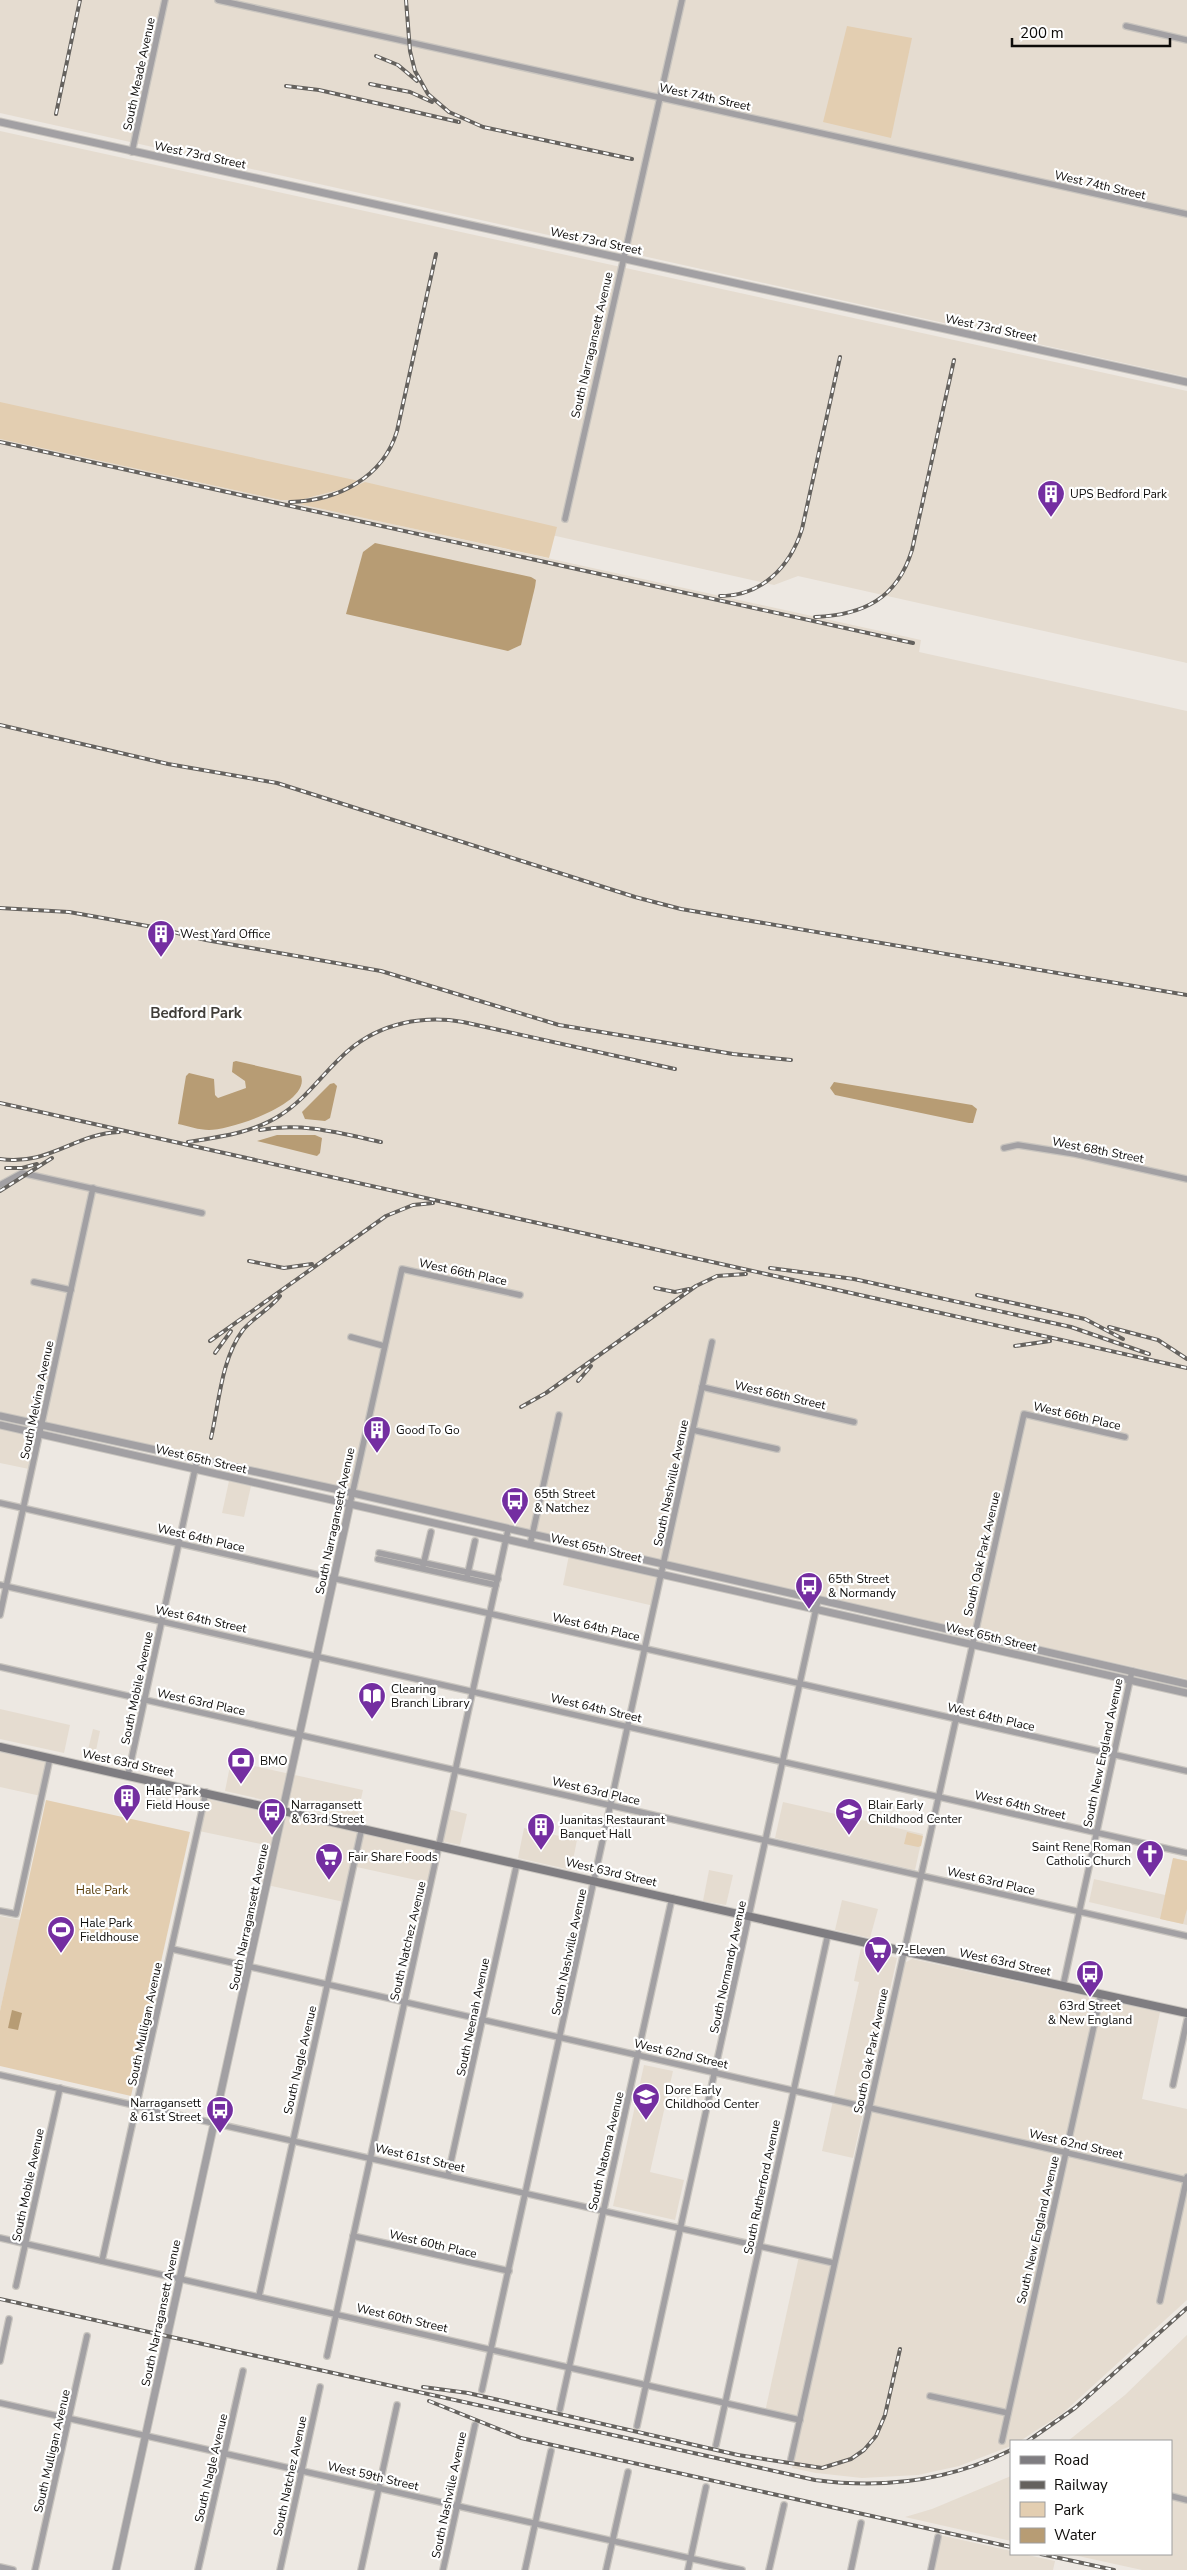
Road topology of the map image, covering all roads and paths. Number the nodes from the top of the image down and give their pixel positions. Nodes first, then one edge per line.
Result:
1 (165, 0) edge
2 (218, 0) edge
3 (682, 0) edge
4 (1126, 26) dead end
5 (1187, 40) edge
6 (660, 97) junction
7 (0, 122) edge
8 (132, 152) junction
9 (1187, 214) edge
10 (624, 258) junction
11 (1187, 382) edge
12 (565, 519) dead end
13 (1004, 1148) dead end
14 (1187, 1179) edge
15 (0, 1185) edge
16 (93, 1188) junction
17 (202, 1213) dead end
18 (402, 1269) joint
19 (34, 1282) dead end
20 (71, 1290) junction
21 (520, 1295) dead end
22 (351, 1337) dead end
23 (712, 1342) dead end
24 (384, 1346) junction
25 (702, 1387) junction
26 (1024, 1414) joint
27 (559, 1415) dead end
28 (0, 1416) edge
29 (854, 1422) dead end
30 (0, 1425) edge
31 (42, 1426) junction
32 (693, 1430) junction
33 (40, 1434) junction
34 (1125, 1437) dead end
35 (777, 1449) dead end
36 (197, 1460) junction
37 (195, 1469) junction
38 (353, 1493) junction
39 (0, 1503) edge
40 (350, 1504) junction
41 (23, 1508) junction
42 (508, 1530) junction
43 (431, 1532) dead end
44 (532, 1535) junction
45 (506, 1539) junction
46 (475, 1542) dead end
47 (179, 1543) junction
48 (530, 1545) junction
49 (379, 1556) dead end
50 (663, 1565) junction
51 (423, 1566) junction
52 (661, 1574) junction
53 (468, 1576) junction
54 (334, 1578) junction
55 (497, 1582) junction
56 (3, 1585) edge
57 (818, 1600) junction
58 (816, 1609) junction
59 (490, 1613) junction
60 (0, 1615) edge
61 (162, 1620) junction
62 (975, 1634) junction
63 (972, 1644) junction
64 (645, 1648) junction
65 (318, 1655) junction
66 (0, 1667) edge
67 (1132, 1671) junction
68 (1130, 1680) junction
69 (801, 1684) junction
70 (1187, 1684) edge
71 (473, 1690) junction
72 (1187, 1693) edge
73 (144, 1700) junction
74 (956, 1719) junction
75 (628, 1726) junction
76 (300, 1734) junction
77 (0, 1747) edge
78 (1113, 1755) junction
79 (50, 1758) junction
80 (784, 1761) junction
81 (456, 1769) junction
82 (1187, 1771) edge
83 (128, 1775) junction
84 (206, 1792) junction
85 (939, 1796) junction
86 (611, 1805) junction
87 (284, 1809) junction
88 (362, 1827) junction
89 (1096, 1832) junction
90 (766, 1840) junction
91 (440, 1845) junction
92 (1187, 1853) edge
93 (517, 1863) junction
94 (922, 1875) junction
95 (595, 1880) junction
96 (672, 1898) junction
97 (0, 1911) edge
98 (1079, 1911) junction
99 (750, 1916) junction
100 (828, 1934) junction
101 (1187, 1936) edge
102 (172, 1949) junction
103 (904, 1951) junction
104 (250, 1965) junction
105 (328, 1983) junction
106 (1063, 1986) junction
107 (1101, 1994) junction
108 (405, 2001) junction
109 (1187, 2013) edge
110 (483, 2019) junction
111 (1187, 2020) edge
112 (561, 2037) junction
113 (638, 2054) junction
114 (715, 2072) junction
115 (0, 2075) edge
116 (1173, 2085) dead end
117 (60, 2088) junction
118 (793, 2090) junction
119 (137, 2105) junction
120 (869, 2107) junction
121 (215, 2122) junction
122 (293, 2140) junction
123 (1066, 2152) junction
124 (370, 2157) junction
125 (448, 2175) junction
126 (1187, 2178) edge
127 (526, 2193) junction
128 (603, 2211) junction
129 (681, 2229) junction
130 (353, 2236) junction
131 (0, 2238) edge
132 (25, 2244) junction
133 (759, 2246) junction
134 (102, 2260) junction
135 (834, 2263) junction
136 (509, 2271) junction
137 (180, 2278) junction
138 (16, 2286) dead end
139 (258, 2296) junction
140 (1160, 2301) dead end
141 (336, 2314) junction
142 (9, 2319) dead end
143 (87, 2336) dead end
144 (492, 2349) junction
145 (327, 2356) dead end
146 (0, 2361) edge
147 (570, 2367) junction
148 (243, 2371) dead end
149 (647, 2385) junction
150 (320, 2387) dead end
151 (482, 2390) dead end
152 (930, 2396) dead end
153 (0, 2403) edge
154 (725, 2403) junction
155 (398, 2405) dead end
156 (560, 2409) dead end
157 (1008, 2413) junction
158 (69, 2418) junction
159 (800, 2420) junction
160 (475, 2425) dead end
161 (638, 2426) dead end
162 (146, 2435) junction
163 (1002, 2441) dead end
164 (716, 2445) dead end
165 (551, 2451) dead end
166 (224, 2453) junction
167 (791, 2459) dead end
168 (301, 2470) junction
169 (628, 2472) dead end
170 (706, 2487) dead end
171 (379, 2488) junction
172 (1172, 2496) edge
173 (1187, 2500) edge
174 (784, 2505) dead end
175 (457, 2506) junction
176 (861, 2523) dead end
177 (535, 2524) junction
178 (938, 2536) dead end
179 (612, 2541) junction
180 (690, 2558) junction
181 (0, 2567) edge
182 (14, 2570) edge
183 (35, 2570) edge
184 (116, 2570) edge
185 (198, 2570) edge
186 (280, 2570) edge
187 (361, 2570) edge
188 (443, 2570) edge
189 (525, 2570) edge
190 (606, 2570) edge
191 (688, 2570) edge
192 (742, 2570) edge
193 (769, 2570) edge
194 (851, 2570) edge
195 (931, 2570) edge

1 - 8 street, South Meade Avenue
2 - 6 street, West 74th Street
3 - 6 street, South Narragansett Avenue
4 - 5 street
6 - 9 street, West 74th Street
6 - 10 street, South Narragansett Avenue
7 - 8 street, West 73rd Street
8 - 10 street, West 73rd Street
10 - 11 street, West 73rd Street
10 - 12 street, South Narragansett Avenue
13 - 14 street, West 68th Street
15 - 16 street
16 - 17 street
16 - 20 street, South Melvina Avenue
18 - 21 street, West 66th Place
18 - 24 street, South Narragansett Avenue
19 - 20 street
20 - 31 street, South Melvina Avenue
22 - 24 street
23 - 25 street, South Nashville Avenue
24 - 38 street, South Narragansett Avenue
25 - 29 street, West 66th Street
25 - 32 street, South Nashville Avenue
26 - 34 street, West 66th Place
26 - 62 street, South Oak Park Avenue
27 - 44 street
28 - 31 street, West 65th Street
30 - 33 street, West 65th Street
31 - 33 street, South Melvina Avenue
31 - 36 street, West 65th Street
32 - 35 street
32 - 50 street, South Nashville Avenue
33 - 37 street, West 65th Street
33 - 41 street, South Melvina Avenue
36 - 37 street, South Mobile Avenue
36 - 38 street, West 65th Street
37 - 40 street, West 65th Street
37 - 47 street, South Mobile Avenue
38 - 40 street, South Narragansett Avenue
38 - 42 street, West 65th Street
39 - 41 street, West 64th Place
40 - 45 street, West 65th Street
40 - 54 street, South Narragansett Avenue
41 - 47 street, West 64th Place
41 - 56 street, South Melvina Avenue
42 - 44 street, West 65th Street
42 - 45 street, South Natchez Avenue
43 - 51 street
44 - 48 street
44 - 50 street, West 65th Street
45 - 48 street, West 65th Street
45 - 55 street, South Natchez Avenue
46 - 53 street
47 - 54 street, West 64th Place
47 - 61 street, South Mobile Avenue
48 - 52 street, West 65th Street
49 - 51 street
50 - 52 street, South Nashville Avenue
50 - 57 street, West 65th Street
51 - 53 street
52 - 58 street, West 65th Street
52 - 64 street, South Nashville Avenue
53 - 55 street
54 - 59 street, West 64th Place
54 - 65 street, South Narragansett Avenue
55 - 59 street, South Natchez Avenue
56 - 60 street, South Melvina Avenue
56 - 61 street, West 64th Street
57 - 58 street, South Normandy Avenue
57 - 62 street, West 65th Street
58 - 63 street, West 65th Street
58 - 69 street, South Normandy Avenue
59 - 64 street, West 64th Place
59 - 71 street, South Natchez Avenue
61 - 65 street, West 64th Street
61 - 73 street, South Mobile Avenue
62 - 63 street, South Oak Park Avenue
62 - 67 street, West 65th Street
63 - 68 street, West 65th Street
63 - 74 street, South Oak Park Avenue
64 - 69 street, West 64th Place
64 - 75 street, South Nashville Avenue
65 - 71 street, West 64th Street
65 - 76 street, South Narragansett Avenue
66 - 73 street, West 63rd Place
67 - 68 street, South New England Avenue
67 - 70 street, West 65th Street
68 - 72 street, West 65th Street
68 - 78 street, South New England Avenue
69 - 74 street, West 64th Place
69 - 80 street, South Normandy Avenue
71 - 75 street, West 64th Street
71 - 81 street, South Natchez Avenue
73 - 76 street, West 63rd Place
73 - 83 street, South Mobile Avenue
74 - 78 street, West 64th Place
74 - 85 street, South Oak Park Avenue
75 - 80 street, West 64th Street
75 - 86 street, South Nashville Avenue
76 - 81 street, West 63rd Place
76 - 87 street, South Narragansett Avenue
77 - 79 main road, West 63rd Street
78 - 82 street, West 64th Place
78 - 89 street, South New England Avenue
79 - 83 main road, West 63rd Street
79 - 97 street
80 - 85 street, West 64th Street
80 - 90 street, South Normandy Avenue
81 - 86 street, West 63rd Place
81 - 91 street, South Natchez Avenue
83 - 84 main road, West 63rd Street
84 - 87 main road, West 63rd Street
84 - 102 street, South Mulligan Avenue
85 - 89 street, West 64th Street
85 - 94 street, South Oak Park Avenue
86 - 90 street, West 63rd Place
86 - 95 street, South Nashville Avenue
87 - 88 main road, West 63rd Street
87 - 104 street, South Narragansett Avenue
88 - 91 main road, West 63rd Street
88 - 105 street, South Nagle Avenue
89 - 92 street, West 64th Street
89 - 98 street, South New England Avenue
90 - 94 street, West 63rd Place
90 - 99 street, South Normandy Avenue
91 - 93 main road, West 63rd Street
91 - 108 street, South Natchez Avenue
93 - 95 main road, West 63rd Street
93 - 110 street, South Neenah Avenue
94 - 98 street, West 63rd Place
94 - 103 street, South Oak Park Avenue
95 - 96 main road, West 63rd Street
95 - 112 street, South Nashville Avenue
96 - 99 main road, West 63rd Street
96 - 113 street, South Natoma Avenue
98 - 101 street, West 63rd Place
98 - 106 street, South New England Avenue
99 - 100 main road, West 63rd Street
99 - 114 street, South Normandy Avenue
100 - 103 main road, West 63rd Street
100 - 118 street, South Rutherford Avenue
102 - 104 street, West 62nd Street
102 - 119 street, South Mulligan Avenue
103 - 106 main road, West 63rd Street
103 - 120 street, South Oak Park Avenue
104 - 105 street, West 62nd Street
104 - 121 street, South Narragansett Avenue
105 - 108 street, West 62nd Street
105 - 122 street, South Nagle Avenue
106 - 107 main road, West 63rd Street
107 - 109 main road, West 63rd Street
107 - 123 street, South New England Avenue
108 - 110 street, West 62nd Street
108 - 124 street, South Natchez Avenue
110 - 112 street, West 62nd Street
110 - 125 street, South Neenah Avenue
111 - 116 street
112 - 113 street, West 62nd Street
112 - 127 street, South Nashville Avenue
113 - 114 street, West 62nd Street
113 - 128 street, South Natoma Avenue
114 - 118 street, West 62nd Street
114 - 129 street, South Normandy Avenue
115 - 117 street, West 61st Street
117 - 119 street, West 61st Street
117 - 132 street, South Mobile Avenue
118 - 120 street, West 62nd Street
118 - 133 street, South Rutherford Avenue
119 - 121 street, West 61st Street
119 - 134 street, South Mulligan Avenue
120 - 123 street, West 62nd Street
120 - 135 street, South Oak Park Avenue
121 - 122 street, West 61st Street
121 - 137 street, South Narragansett Avenue
122 - 124 street, West 61st Street
122 - 139 street, South Nagle Avenue
123 - 126 street, West 62nd Street
123 - 157 street, South New England Avenue
124 - 125 street, West 61st Street
124 - 130 street, South Natchez Avenue
125 - 127 street, West 61st Street
126 - 140 street
127 - 128 street, West 61st Street
127 - 136 street, South Nashville Avenue
128 - 129 street, West 61st Street
128 - 147 street, South Natoma Avenue
129 - 133 street, West 61st Street
129 - 149 street, South Normandy Avenue
130 - 136 street, West 60th Place
130 - 141 street, South Natchez Avenue
131 - 132 street, West 60th Street
132 - 134 street, West 60th Street
132 - 138 street, South Mobile Avenue
133 - 135 street, West 61st Street
133 - 154 street, South Rutherford Avenue
134 - 137 street, West 60th Street
135 - 159 street, South Oak Park Avenue
136 - 144 street, South Nashville Avenue
137 - 139 street, West 60th Street
137 - 162 street, South Narragansett Avenue
139 - 141 street, West 60th Street
141 - 144 street, West 60th Street
141 - 145 street, South Natchez Avenue
142 - 146 street
143 - 158 street, South Mulligan Avenue
144 - 147 street, West 60th Street
144 - 151 street, South Nashville Avenue
147 - 149 street, West 60th Street
147 - 156 street, South Natoma Avenue
148 - 166 street, South Nagle Avenue
149 - 154 street, West 60th Street
149 - 161 street, South Normandy Avenue
150 - 168 street, South Natchez Avenue
152 - 157 street
153 - 158 street, West 59th Street
154 - 159 street, West 60th Street
154 - 164 street, South Rutherford Avenue
155 - 171 street
157 - 163 street, South New England Avenue
158 - 162 street, West 59th Street
158 - 183 street, South Mulligan Avenue
159 - 167 street, South Oak Park Avenue
160 - 175 street, South Nashville Avenue
162 - 166 street, West 59th Street
162 - 184 street, South Narragansett Avenue
165 - 177 street
166 - 168 street, West 59th Street
166 - 185 street, South Nagle Avenue
168 - 171 street, West 59th Street
168 - 186 street, South Natchez Avenue
169 - 179 street
170 - 180 street
171 - 175 street, West 59th Street
171 - 187 street
172 - 173 street
174 - 193 street
175 - 177 street, West 59th Street
175 - 188 street, South Nashville Avenue
176 - 194 street
177 - 179 street, West 59th Street
177 - 189 street
178 - 195 street
179 - 180 street, West 59th Street
179 - 190 street
180 - 191 street
180 - 192 street, West 59th Street
181 - 182 street

